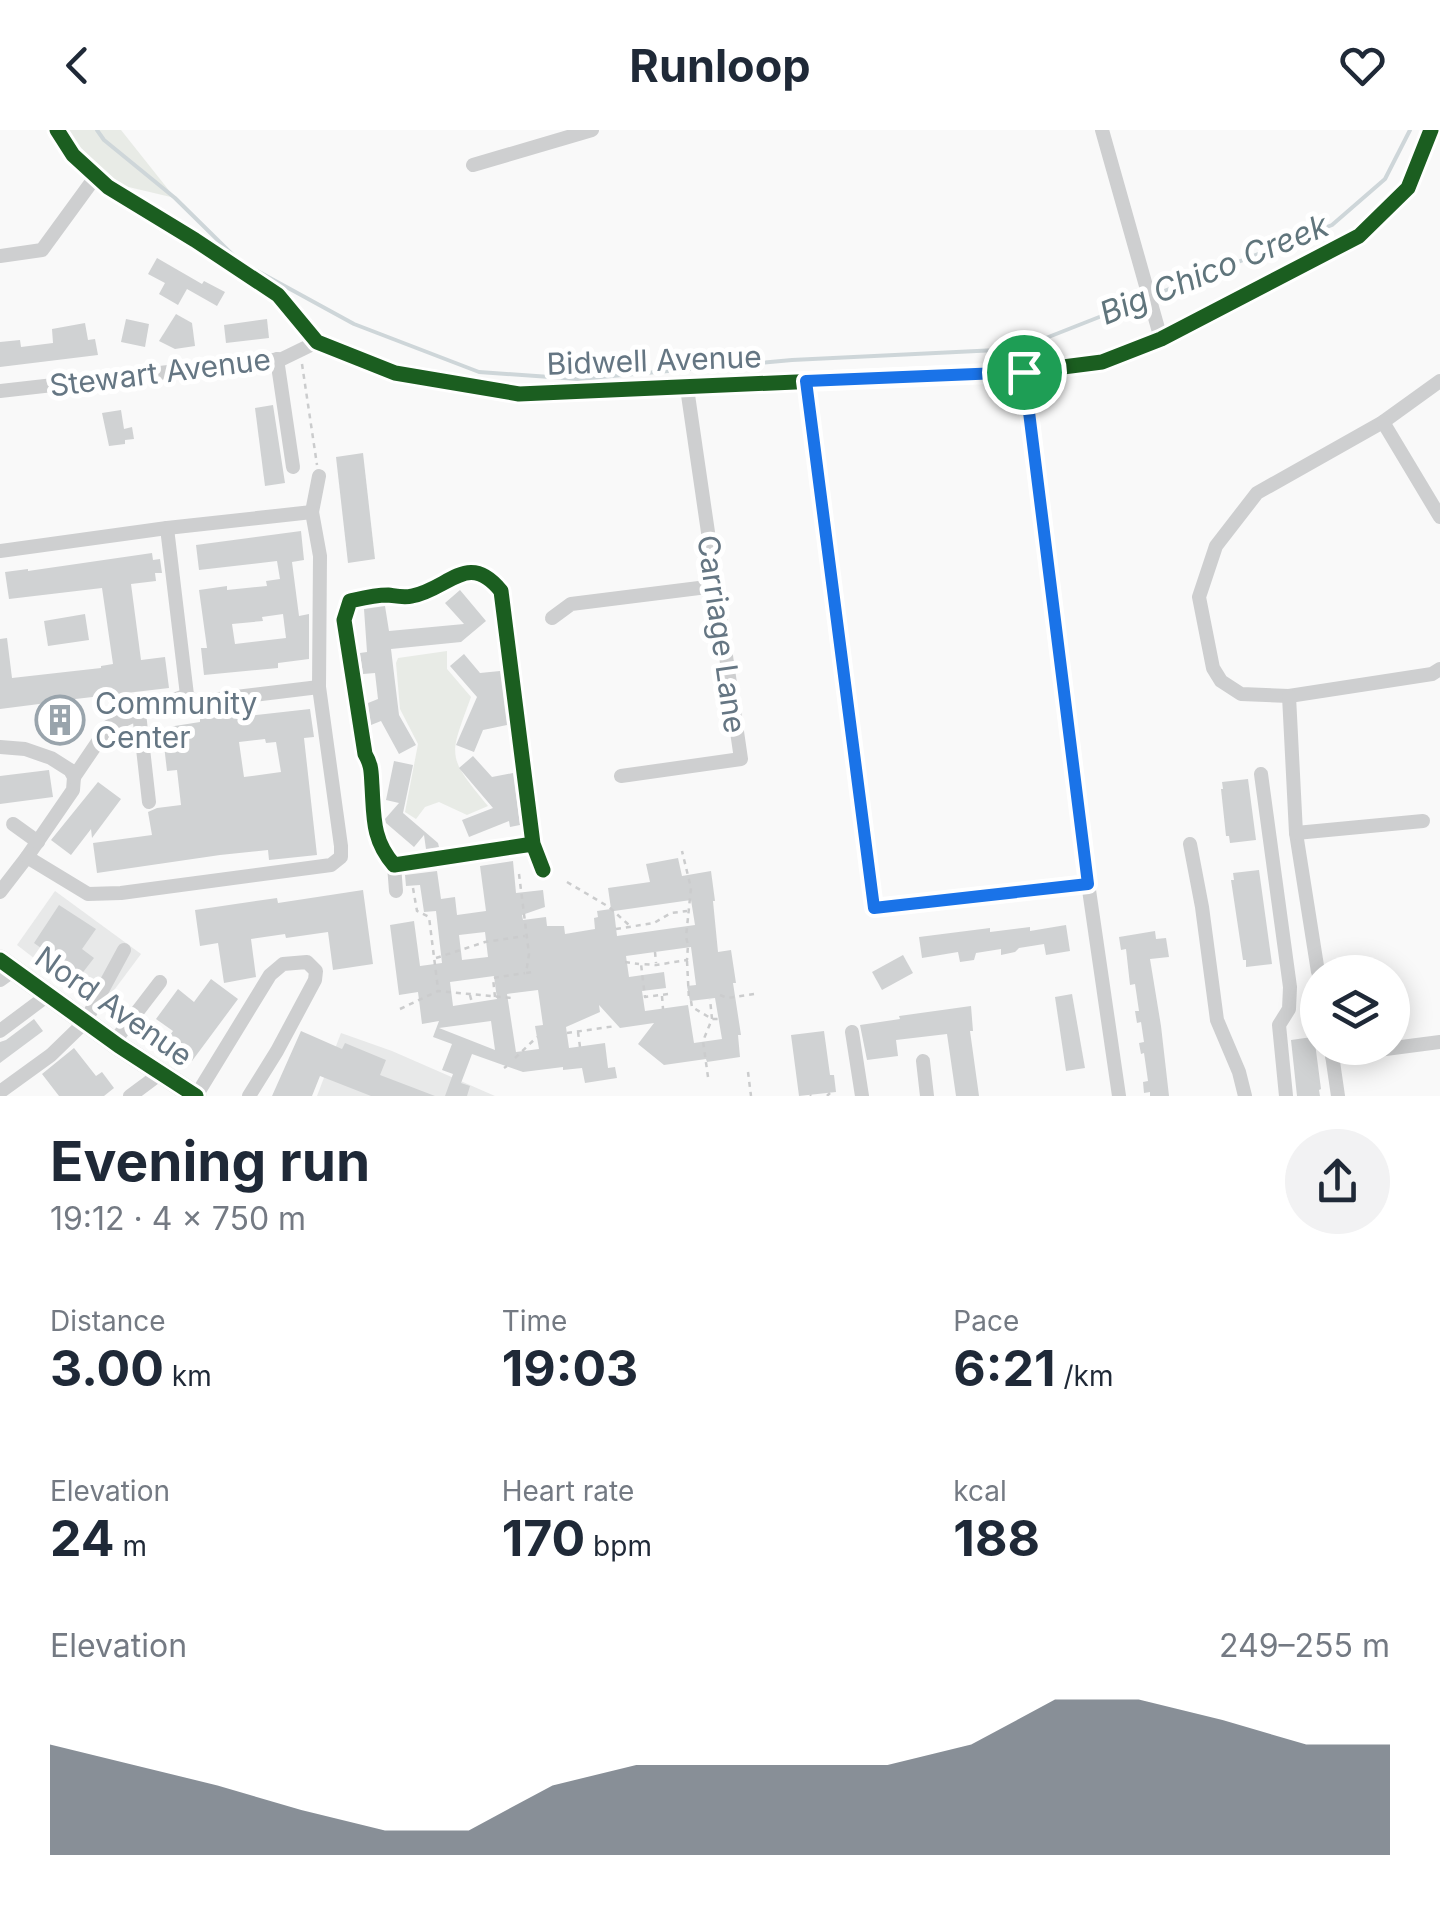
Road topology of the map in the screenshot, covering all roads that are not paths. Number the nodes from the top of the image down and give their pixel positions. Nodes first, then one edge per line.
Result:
1 (56, 130) edge
2 (592, 130) edge
3 (1102, 130) edge
4 (1431, 130) edge
5 (473, 165) dead end
6 (96, 176) junction
7 (0, 256) edge
8 (1161, 339) junction
9 (316, 342) junction
10 (277, 359) junction
11 (1024, 372) junction
12 (806, 381) junction
13 (1440, 381) edge
14 (687, 388) junction
15 (0, 391) edge
16 (1383, 422) junction
17 (292, 468) dead end
18 (318, 469) road end
19 (312, 512) junction
20 (1440, 517) edge
21 (167, 528) junction
22 (0, 550) edge
23 (715, 586) junction
24 (552, 618) dead end
25 (1440, 669) edge
26 (319, 687) junction
27 (187, 695) junction
28 (1289, 696) junction
29 (139, 713) junction
30 (0, 747) edge
31 (1261, 774) dead end
32 (74, 776) junction
33 (620, 776) dead end
34 (149, 802) dead end
35 (1423, 821) dead end
36 (13, 824) dead end
37 (1296, 833) junction
38 (38, 842) junction
39 (533, 844) junction
40 (1190, 844) dead end
41 (27, 857) junction
42 (394, 865) junction
43 (543, 870) dead end
44 (1088, 884) junction
45 (396, 891) dead end
46 (0, 892) edge
47 (124, 950) dead end
48 (1315, 955) edge
49 (4, 970) edge
50 (160, 982) dead end
51 (48, 995) junction
52 (85, 1022) junction
53 (0, 1031) edge
54 (852, 1032) dead end
55 (114, 1042) junction
56 (1440, 1042) edge
57 (1410, 1045) edge
58 (923, 1061) dead end
59 (1333, 1065) edge
60 (161, 1073) junction
61 (0, 1092) edge
62 (130, 1096) edge
63 (196, 1096) edge
64 (250, 1096) edge
65 (862, 1096) edge
66 (928, 1096) edge
67 (1120, 1096) edge
68 (1246, 1096) edge
69 (1286, 1096) edge
70 (1338, 1096) edge

1 - 6 street
2 - 5 street
3 - 8 street
4 - 8 street, Bidwell Avenue
6 - 7 street
6 - 9 street
8 - 11 street, Bidwell Avenue
9 - 10 street, Stewart Avenue
9 - 14 street, Bidwell Avenue
10 - 15 street, Stewart Avenue
10 - 17 street
11 - 12 street, Bidwell Avenue
11 - 44 street
12 - 14 street, Bidwell Avenue
12 - 44 street
13 - 16 street
14 - 23 street, Carriage Lane
16 - 20 street
16 - 28 street
18 - 19 street
19 - 21 street
19 - 26 street
21 - 22 street
21 - 27 street
23 - 24 street
23 - 33 street, Carriage Lane
25 - 28 street
26 - 27 street
26 - 41 street
27 - 29 street
28 - 37 street
29 - 32 street
29 - 34 street
30 - 32 street
31 - 69 street
32 - 38 street
35 - 37 street
36 - 38 street
37 - 48 street
38 - 41 street
39 - 42 street
39 - 42 street
39 - 43 street
40 - 68 street
41 - 46 street
42 - 45 street
44 - 67 street
47 - 52 street
49 - 51 main road, Nord Avenue
50 - 55 street
51 - 52 main road, Nord Avenue
51 - 53 street
52 - 55 main road, Nord Avenue
52 - 61 street
54 - 65 street
55 - 60 main road, Nord Avenue
56 - 57 street
58 - 66 street
59 - 70 street
60 - 62 street
60 - 63 main road, Nord Avenue
63 - 64 street

